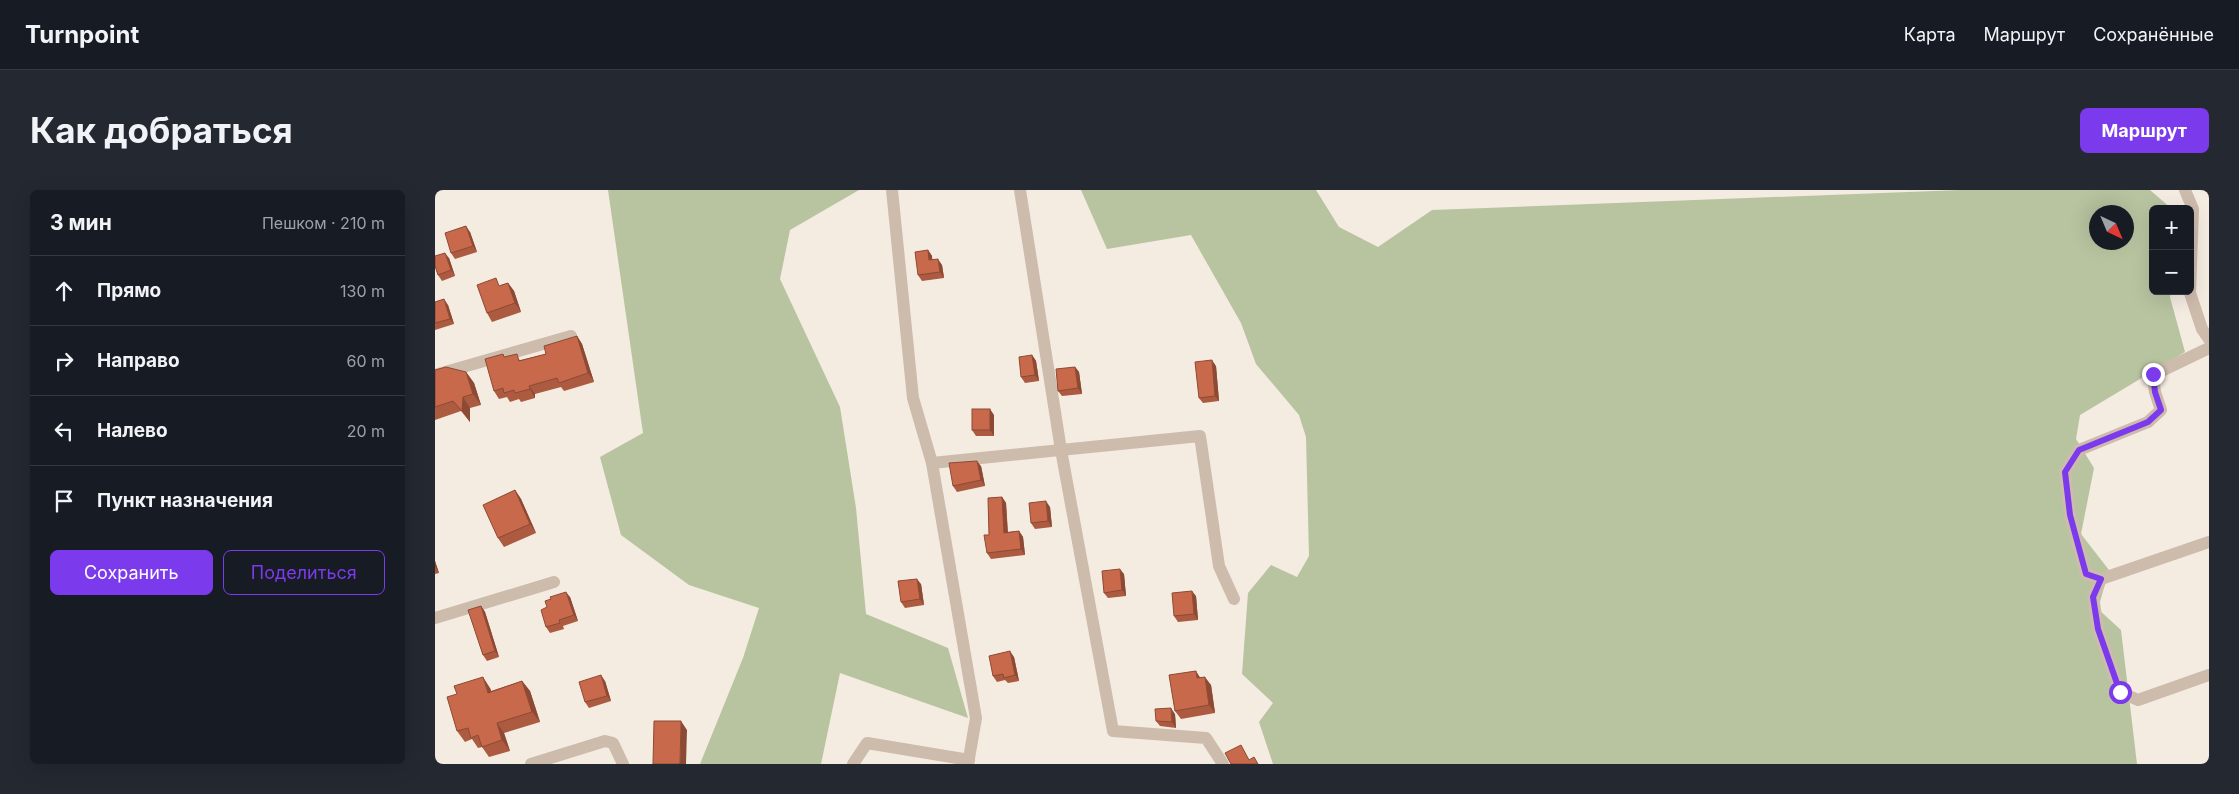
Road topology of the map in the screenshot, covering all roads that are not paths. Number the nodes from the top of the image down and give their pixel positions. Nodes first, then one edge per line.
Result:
1 (892, 190) edge
2 (1020, 190) edge
3 (2185, 190) edge
4 (571, 336) edge
5 (2209, 339) edge
6 (2209, 348) edge
7 (435, 375) edge
8 (1061, 450) junction
9 (932, 463) junction
10 (2209, 542) edge
11 (2101, 579) junction
12 (554, 582) dead end
13 (1234, 599) dead end
14 (435, 618) edge
15 (2209, 675) edge
16 (968, 762) edge
17 (531, 764) edge
18 (623, 764) edge
19 (853, 764) edge
20 (1223, 764) edge

1 - 9 street
2 - 8 street
3 - 5 street
4 - 7 street
6 - 11 street
8 - 9 street
8 - 13 street
8 - 20 street
9 - 16 street
10 - 11 street
11 - 15 street
12 - 14 street
16 - 19 street
17 - 18 street

